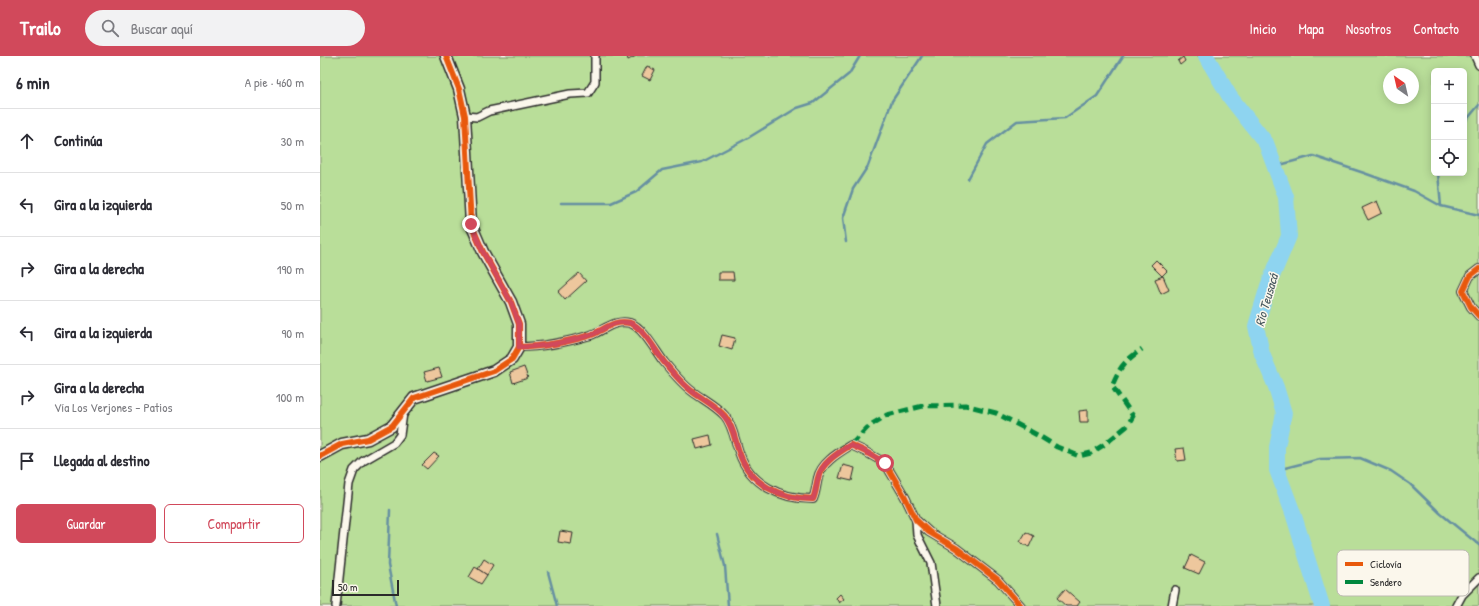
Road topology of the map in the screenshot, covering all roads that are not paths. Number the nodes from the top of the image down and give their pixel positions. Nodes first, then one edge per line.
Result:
1 (446, 56) edge
2 (596, 56) edge
3 (1475, 56) edge
4 (1479, 65) edge
5 (465, 116) junction
6 (1479, 269) edge
7 (1479, 316) edge
8 (519, 347) junction
9 (403, 411) junction
10 (320, 456) edge
11 (916, 520) junction
12 (1479, 578) edge
13 (1469, 588) edge
14 (1175, 590) dead end
15 (1461, 596) edge
16 (336, 606) edge
17 (937, 606) edge
18 (1021, 606) edge
19 (1172, 606) edge
20 (1456, 606) edge

1 - 5 street
2 - 5 street
3 - 4 street
5 - 8 street
6 - 7 street
8 - 9 street
8 - 11 street
9 - 10 street
9 - 16 street
11 - 17 street
11 - 18 street
12 - 13 street
14 - 19 street
15 - 20 street

